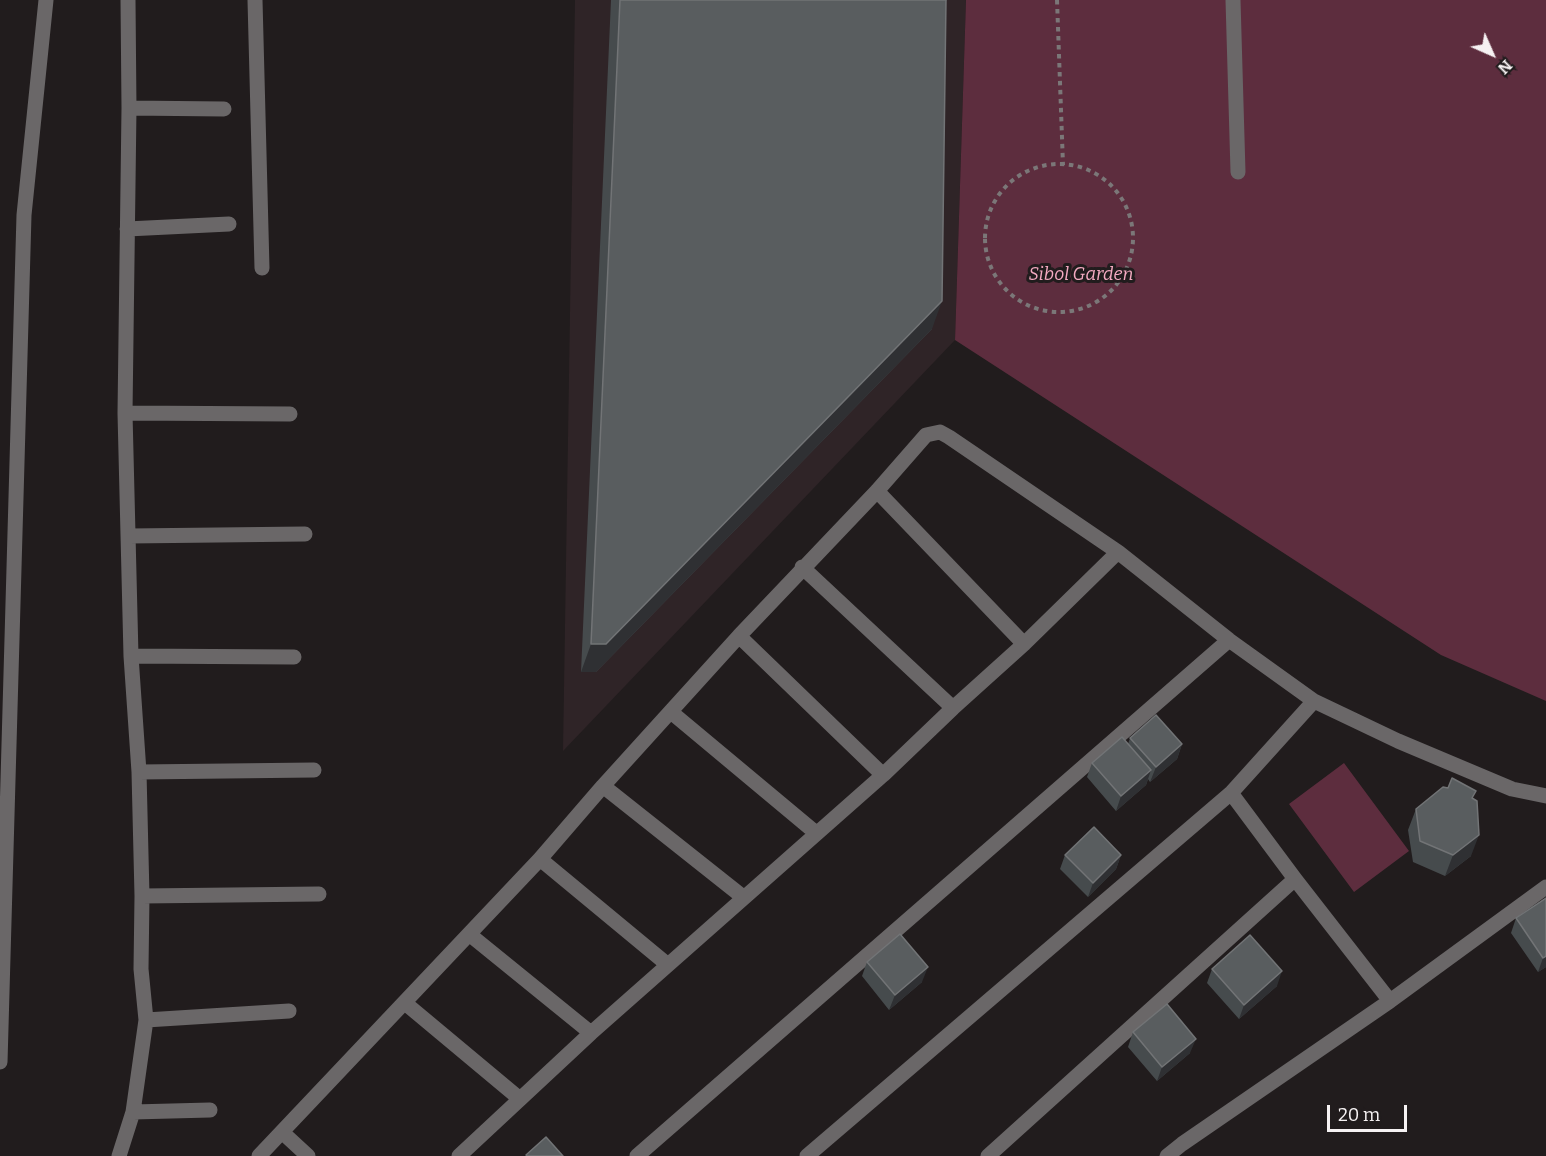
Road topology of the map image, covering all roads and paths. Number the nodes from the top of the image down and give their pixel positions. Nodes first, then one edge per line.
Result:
1 (46, 0) edge
2 (128, 0) edge
3 (255, 0) edge
4 (1057, 0) edge
5 (1233, 0) edge
6 (129, 108) junction
7 (224, 109) dead end
8 (1063, 165) junction
9 (1238, 172) dead end
10 (229, 224) dead end
11 (127, 229) junction
12 (262, 268) dead end
13 (125, 413) junction
14 (290, 414) dead end
15 (877, 491) junction
16 (305, 534) dead end
17 (129, 536) junction
18 (1118, 552) junction
19 (802, 567) junction
20 (739, 636) junction
21 (1229, 640) junction
22 (1024, 644) junction
23 (131, 656) junction
24 (294, 657) dead end
25 (1314, 701) junction
26 (953, 708) junction
27 (671, 712) junction
28 (314, 770) dead end
29 (139, 772) junction
30 (883, 775) junction
31 (603, 786) junction
32 (1231, 793) junction
33 (1546, 796) edge
34 (816, 833) junction
35 (540, 859) junction
36 (1294, 879) junction
37 (1546, 887) edge
38 (319, 894) dead end
39 (142, 896) junction
40 (743, 897) junction
41 (469, 934) junction
42 (668, 965) junction
43 (1390, 1001) junction
44 (405, 1003) junction
45 (290, 1011) dead end
46 (146, 1020) junction
47 (591, 1033) junction
48 (0, 1062) edge
49 (520, 1099) junction
50 (210, 1110) dead end
51 (133, 1112) junction
52 (282, 1132) junction
53 (118, 1156) edge
54 (259, 1156) edge
55 (308, 1156) edge
56 (459, 1156) edge
57 (637, 1156) edge
58 (807, 1156) edge
59 (988, 1156) edge
60 (1167, 1156) edge

1 - 48 street
2 - 6 street
3 - 12 street
4 - 8 path
5 - 9 street
6 - 7 street
6 - 11 street
8 - 8 path
10 - 11 street
11 - 13 street
13 - 14 street
13 - 17 street
15 - 18 street
15 - 19 street
15 - 22 street
16 - 17 street
17 - 23 street
18 - 21 street
18 - 22 street
19 - 20 street
19 - 26 street
20 - 27 street
20 - 30 street
21 - 25 street
21 - 57 street
22 - 26 street
23 - 24 street
23 - 29 street
25 - 32 street
25 - 33 street
26 - 30 street
27 - 31 street
27 - 34 street
28 - 29 street
29 - 39 street
30 - 34 street
31 - 35 street
31 - 40 street
32 - 36 street
32 - 58 street
34 - 40 street
35 - 41 street
35 - 42 street
36 - 43 street
36 - 59 street
37 - 43 street
38 - 39 street
39 - 46 street
40 - 42 street
41 - 44 street
41 - 47 street
42 - 47 street
43 - 60 street
44 - 49 street
44 - 52 street
45 - 46 street
46 - 51 street
47 - 49 street
49 - 56 street
50 - 51 street
51 - 53 street
52 - 54 street
52 - 55 street

